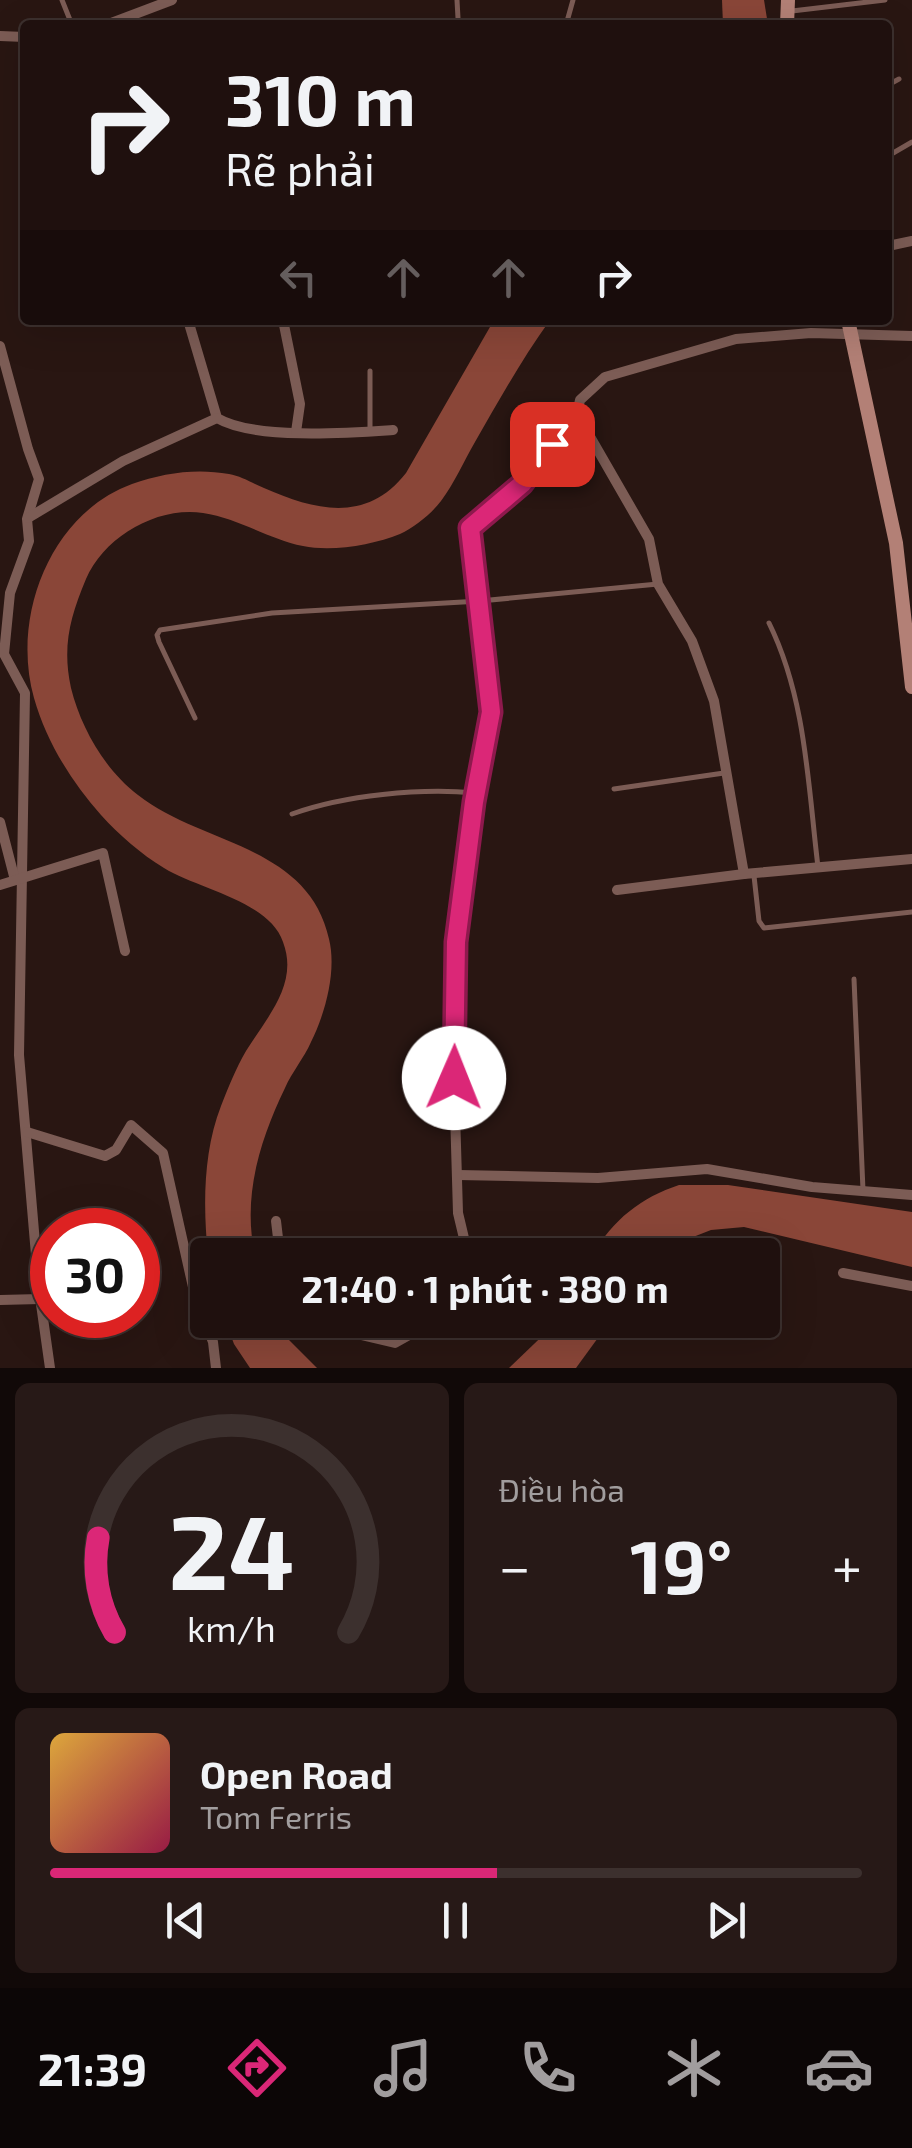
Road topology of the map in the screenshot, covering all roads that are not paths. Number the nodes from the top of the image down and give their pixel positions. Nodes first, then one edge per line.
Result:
1 (172, 0) edge
2 (456, 0) edge
3 (886, 0) edge
4 (788, 12) edge
5 (458, 18) dead end
6 (119, 20) edge
7 (898, 79) dead end
8 (892, 83) edge
9 (189, 325) edge
10 (284, 325) edge
11 (850, 326) edge
12 (912, 336) edge
13 (0, 346) edge
14 (370, 370) dead end
15 (577, 414) junction
16 (217, 418) junction
17 (392, 430) dead end
18 (296, 432) junction
19 (370, 432) junction
20 (27, 518) junction
21 (658, 584) junction
22 (480, 600) junction
23 (768, 623) dead end
24 (912, 687) edge
25 (195, 718) dead end
26 (726, 773) junction
27 (614, 790) dead end
28 (475, 793) junction
29 (292, 814) dead end
30 (0, 822) edge
31 (912, 859) edge
32 (818, 867) junction
33 (749, 874) junction
34 (18, 879) junction
35 (0, 885) edge
36 (617, 890) dead end
37 (912, 912) edge
38 (125, 951) dead end
39 (854, 979) dead end
40 (27, 1132) junction
41 (458, 1175) junction
42 (863, 1191) junction
43 (912, 1194) edge
44 (33, 1208) edge
45 (276, 1221) dead end
46 (278, 1238) edge
47 (464, 1238) edge
48 (843, 1273) dead end
49 (912, 1286) edge
50 (30, 1299) edge
51 (0, 1300) edge
52 (46, 1338) edge
53 (377, 1338) edge
54 (403, 1338) edge
55 (50, 1368) edge
56 (216, 1368) edge

1 - 6 street
2 - 5 lane
3 - 4 lane
7 - 8 lane
9 - 16 street
10 - 18 street
11 - 12 street
11 - 15 street
11 - 24 street
13 - 20 street
14 - 19 lane
15 - 21 street
15 - 22 street
16 - 18 street
16 - 20 street
17 - 19 street
18 - 19 street
20 - 34 street
21 - 22 lane
21 - 26 street
22 - 25 lane
22 - 28 street
23 - 32 lane
26 - 27 lane
26 - 33 street
28 - 29 lane
28 - 41 street
30 - 34 street
31 - 32 street
32 - 33 street
33 - 36 street
33 - 37 lane
34 - 35 street
34 - 38 street
34 - 40 street
39 - 42 lane
40 - 44 street
40 - 56 street
41 - 42 street
41 - 47 street
42 - 43 street
45 - 46 street
48 - 49 street
50 - 51 street
52 - 55 street
53 - 54 street

